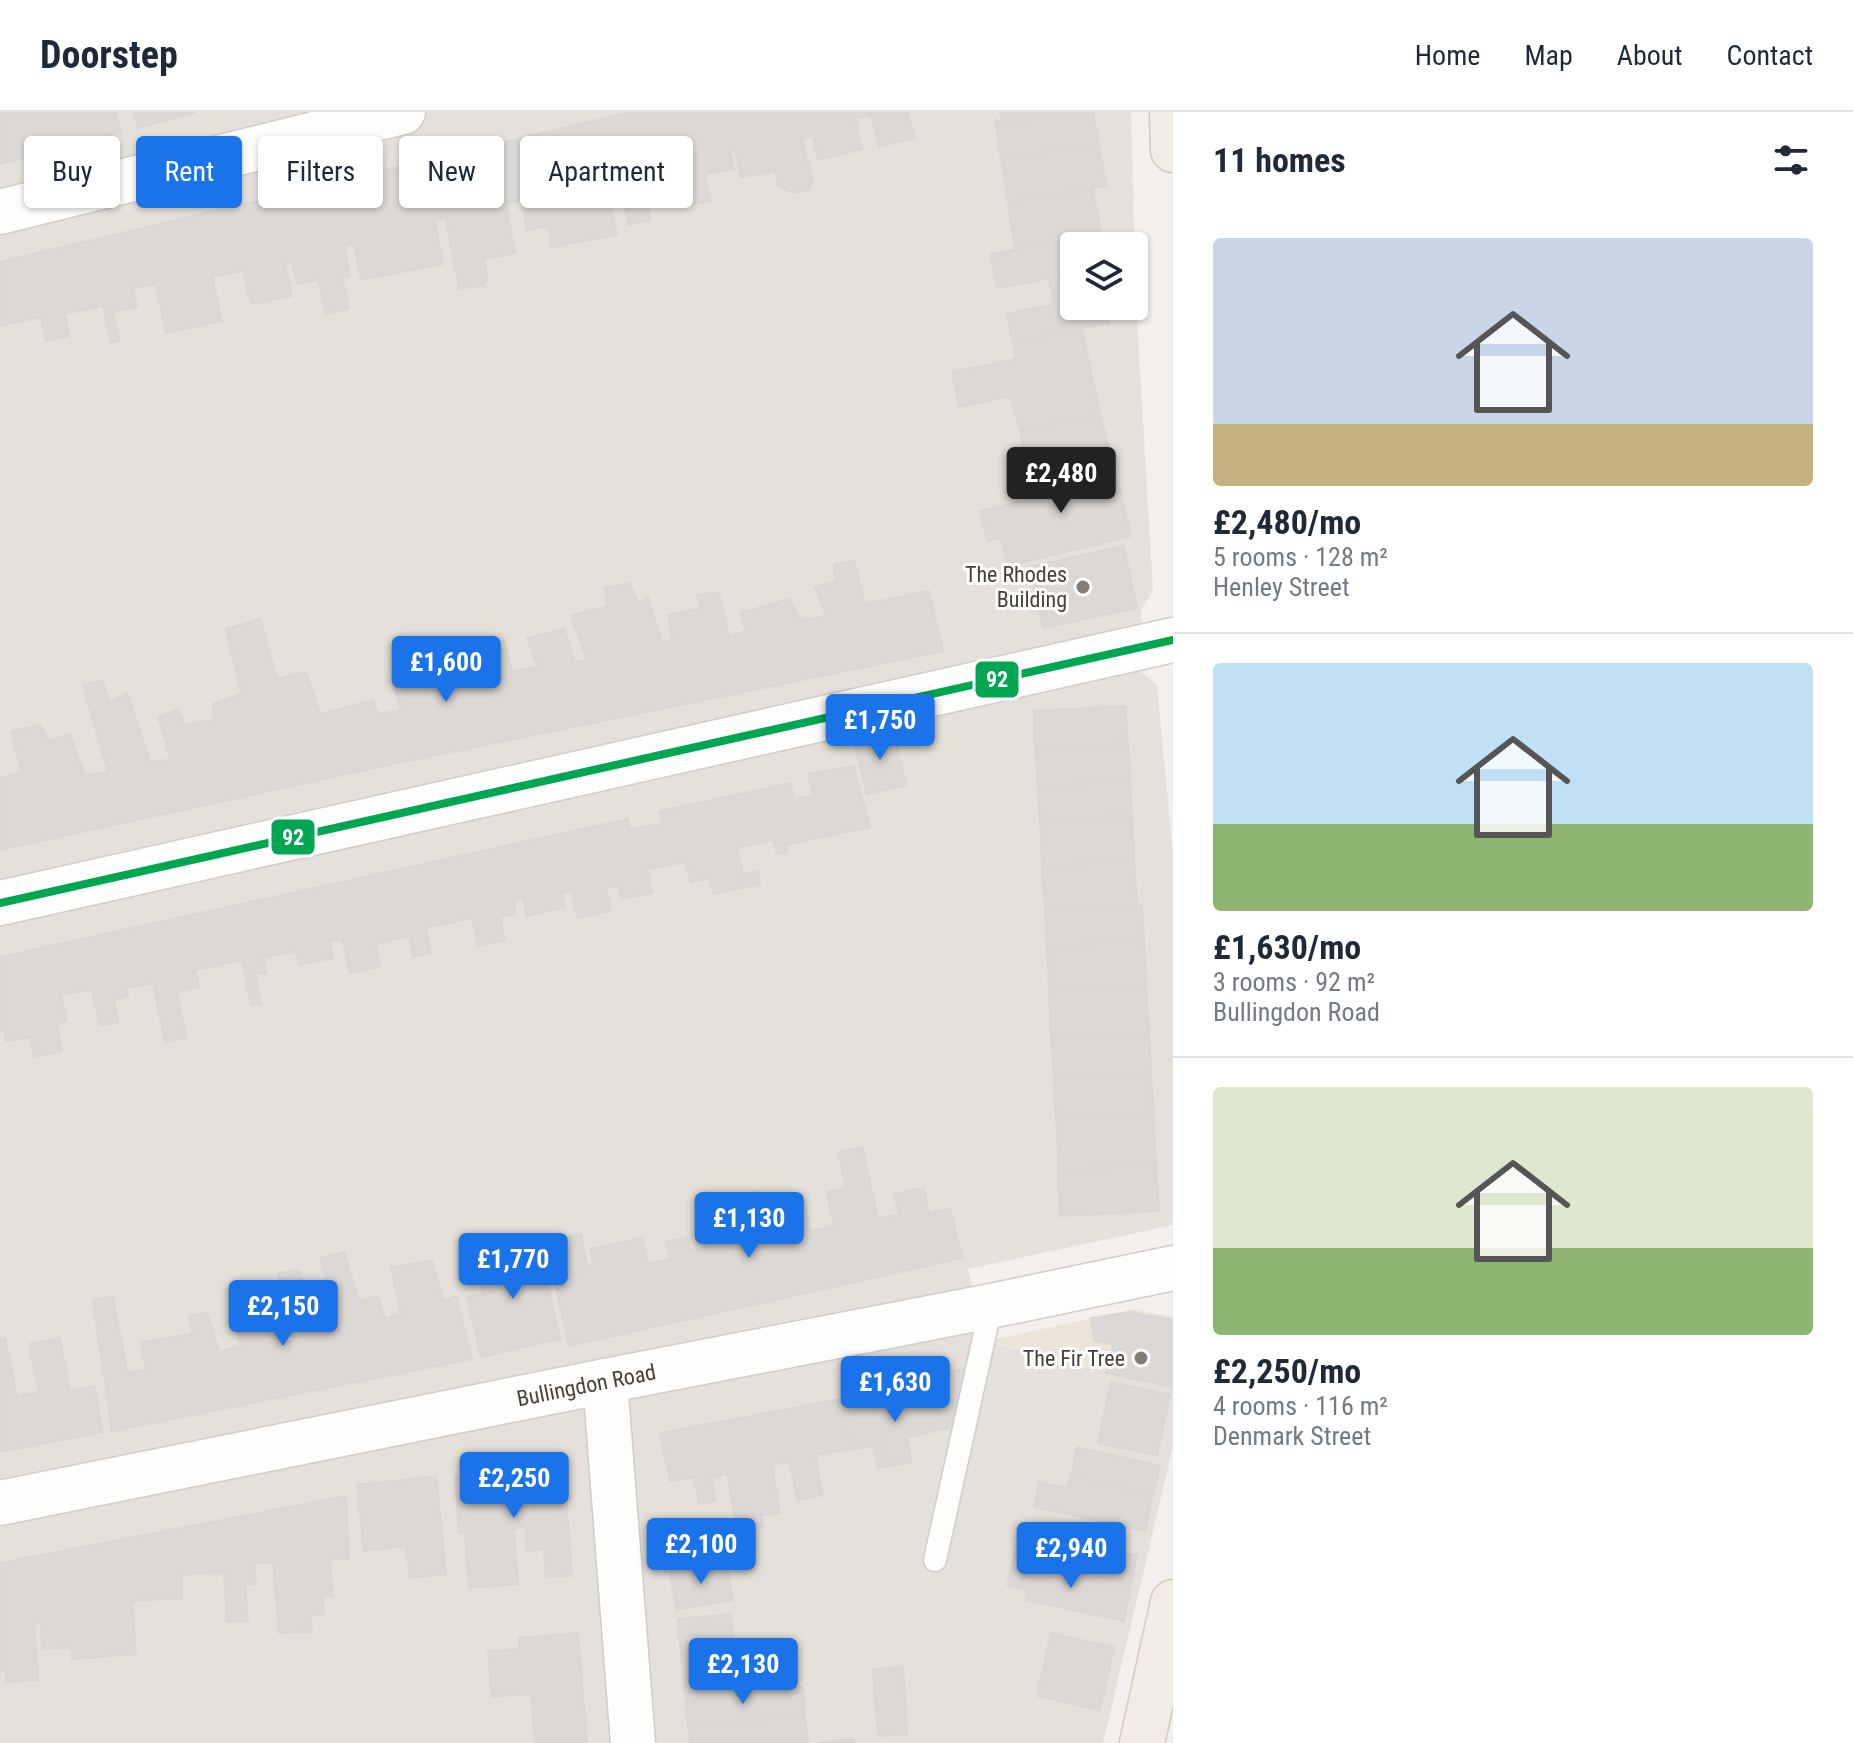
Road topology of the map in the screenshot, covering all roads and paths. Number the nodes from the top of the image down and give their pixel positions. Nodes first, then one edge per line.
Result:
1 (403, 112) edge
2 (1172, 112) edge
3 (1173, 150) edge
4 (0, 212) edge
5 (1173, 640) edge
6 (0, 903) edge
7 (1173, 1268) edge
8 (991, 1306) junction
9 (605, 1381) junction
10 (0, 1503) edge
11 (935, 1560) dead end
12 (1173, 1602) edge
13 (633, 1743) edge
14 (1142, 1743) edge

1 - 4 street
2 - 3 main road
5 - 6 street
7 - 8 street, Bullingdon Road
8 - 9 street, Bullingdon Road
8 - 11 lane
9 - 10 street, Bullingdon Road
9 - 13 street
12 - 14 main road

